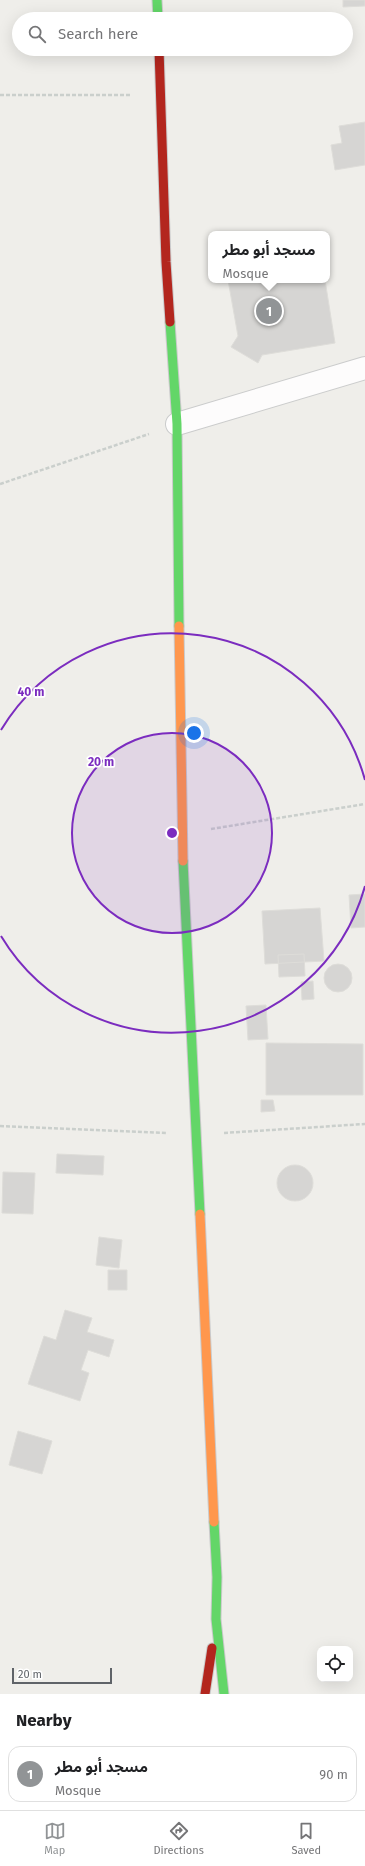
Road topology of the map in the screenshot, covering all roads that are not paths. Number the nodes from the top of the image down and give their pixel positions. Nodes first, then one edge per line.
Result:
1 (157, 0) edge
2 (158, 12) edge
3 (160, 56) edge
4 (365, 368) edge
5 (177, 424) junction
6 (216, 1619) junction
7 (205, 1694) edge
8 (224, 1694) edge

1 - 2 main road
3 - 5 main road
4 - 5 street
5 - 6 main road
6 - 7 main road
6 - 8 main road

